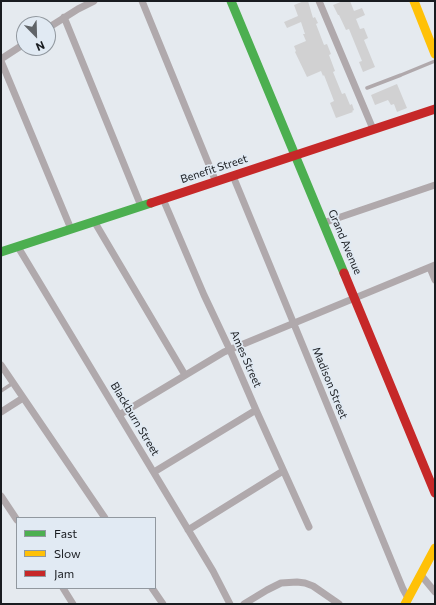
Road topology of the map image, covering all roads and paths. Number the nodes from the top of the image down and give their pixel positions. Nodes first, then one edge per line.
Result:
1 (94, 1) edge
2 (142, 1) edge
3 (231, 1) edge
4 (319, 1) edge
5 (414, 1) edge
6 (64, 17) junction
7 (56, 22) edge
8 (432, 39) edge
9 (16, 50) edge
10 (435, 54) edge
11 (1, 60) edge
12 (435, 61) edge
13 (367, 88) dead end
14 (435, 109) edge
15 (373, 129) junction
16 (295, 155) junction
17 (233, 176) junction
18 (216, 182) junction
19 (435, 185) edge
20 (163, 199) junction
21 (141, 206) junction
22 (94, 221) junction
23 (323, 223) junction
24 (71, 228) junction
25 (18, 247) junction
26 (1, 252) edge
27 (432, 266) edge
28 (435, 280) edge
29 (355, 298) junction
30 (294, 324) junction
31 (230, 350) junction
32 (1, 365) edge
33 (185, 375) junction
34 (13, 383) junction
35 (1, 391) edge
36 (23, 398) junction
37 (256, 410) junction
38 (1, 412) edge
39 (119, 415) junction
40 (284, 471) junction
41 (154, 472) junction
42 (435, 493) edge
43 (1, 496) edge
44 (104, 517) edge
45 (16, 518) edge
46 (309, 527) dead end
47 (188, 530) junction
48 (435, 548) edge
49 (421, 575) junction
50 (63, 589) edge
51 (153, 589) edge
52 (435, 592) edge
53 (406, 601) edge
54 (73, 604) edge
55 (163, 604) edge
56 (230, 604) edge
57 (244, 604) edge
58 (339, 604) edge

1 - 6 street
2 - 18 street
3 - 16 street, Grand Avenue
4 - 15 street
5 - 8 street
6 - 7 street
6 - 21 street
8 - 10 street
9 - 11 street
11 - 24 street
12 - 13 lane
14 - 15 street, Benefit Street
15 - 16 street, Benefit Street
16 - 17 street, Benefit Street
16 - 23 street, Grand Avenue
17 - 18 street, Benefit Street
17 - 30 street, Madison Street
18 - 20 street, Benefit Street
19 - 23 street
20 - 21 street, Benefit Street
20 - 31 street, Ames Street
21 - 22 street, Benefit Street
22 - 24 street, Benefit Street
22 - 33 street
23 - 29 street, Grand Avenue
24 - 25 street, Benefit Street
25 - 26 street, Benefit Street
25 - 39 street, Blackburn Street
27 - 28 street
27 - 29 street
29 - 30 street
29 - 42 street, Grand Avenue
30 - 31 street
30 - 53 street, Madison Street
31 - 33 street
31 - 37 street, Ames Street
32 - 34 street
33 - 39 street
34 - 35 lane
34 - 36 street
36 - 38 street
36 - 44 street
37 - 40 street, Ames Street
37 - 41 street
39 - 41 street, Blackburn Street
40 - 46 street, Ames Street
40 - 47 street
41 - 47 street, Blackburn Street
43 - 45 street
47 - 56 street, Blackburn Street
48 - 49 street
49 - 52 street
49 - 53 street
50 - 54 street
51 - 55 street
57 - 58 street

